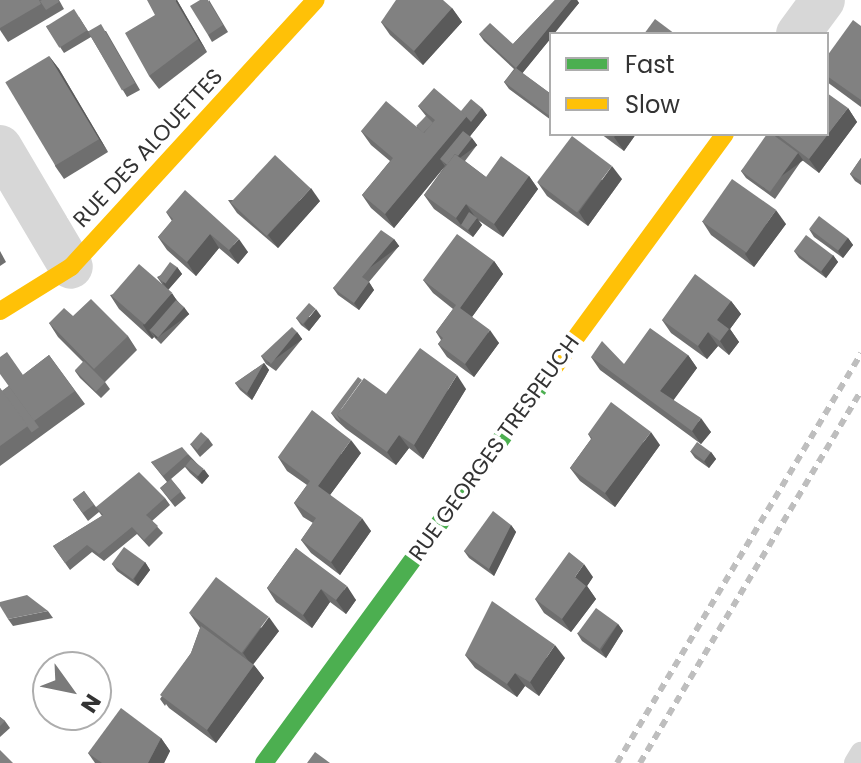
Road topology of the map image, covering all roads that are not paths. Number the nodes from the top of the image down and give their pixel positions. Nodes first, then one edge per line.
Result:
1 (316, 0) edge
2 (823, 0) edge
3 (799, 32) edge
4 (724, 136) edge
5 (0, 147) edge
6 (71, 267) junction
7 (0, 311) edge
8 (861, 753) edge
9 (264, 763) edge
10 (855, 763) edge

1 - 6 street, RUE DES ALOUETTES
2 - 3 street
4 - 9 street, RUE GEORGES TRESPEUCH
5 - 6 street
6 - 7 street, RUE DES ALOUETTES
8 - 10 lane

